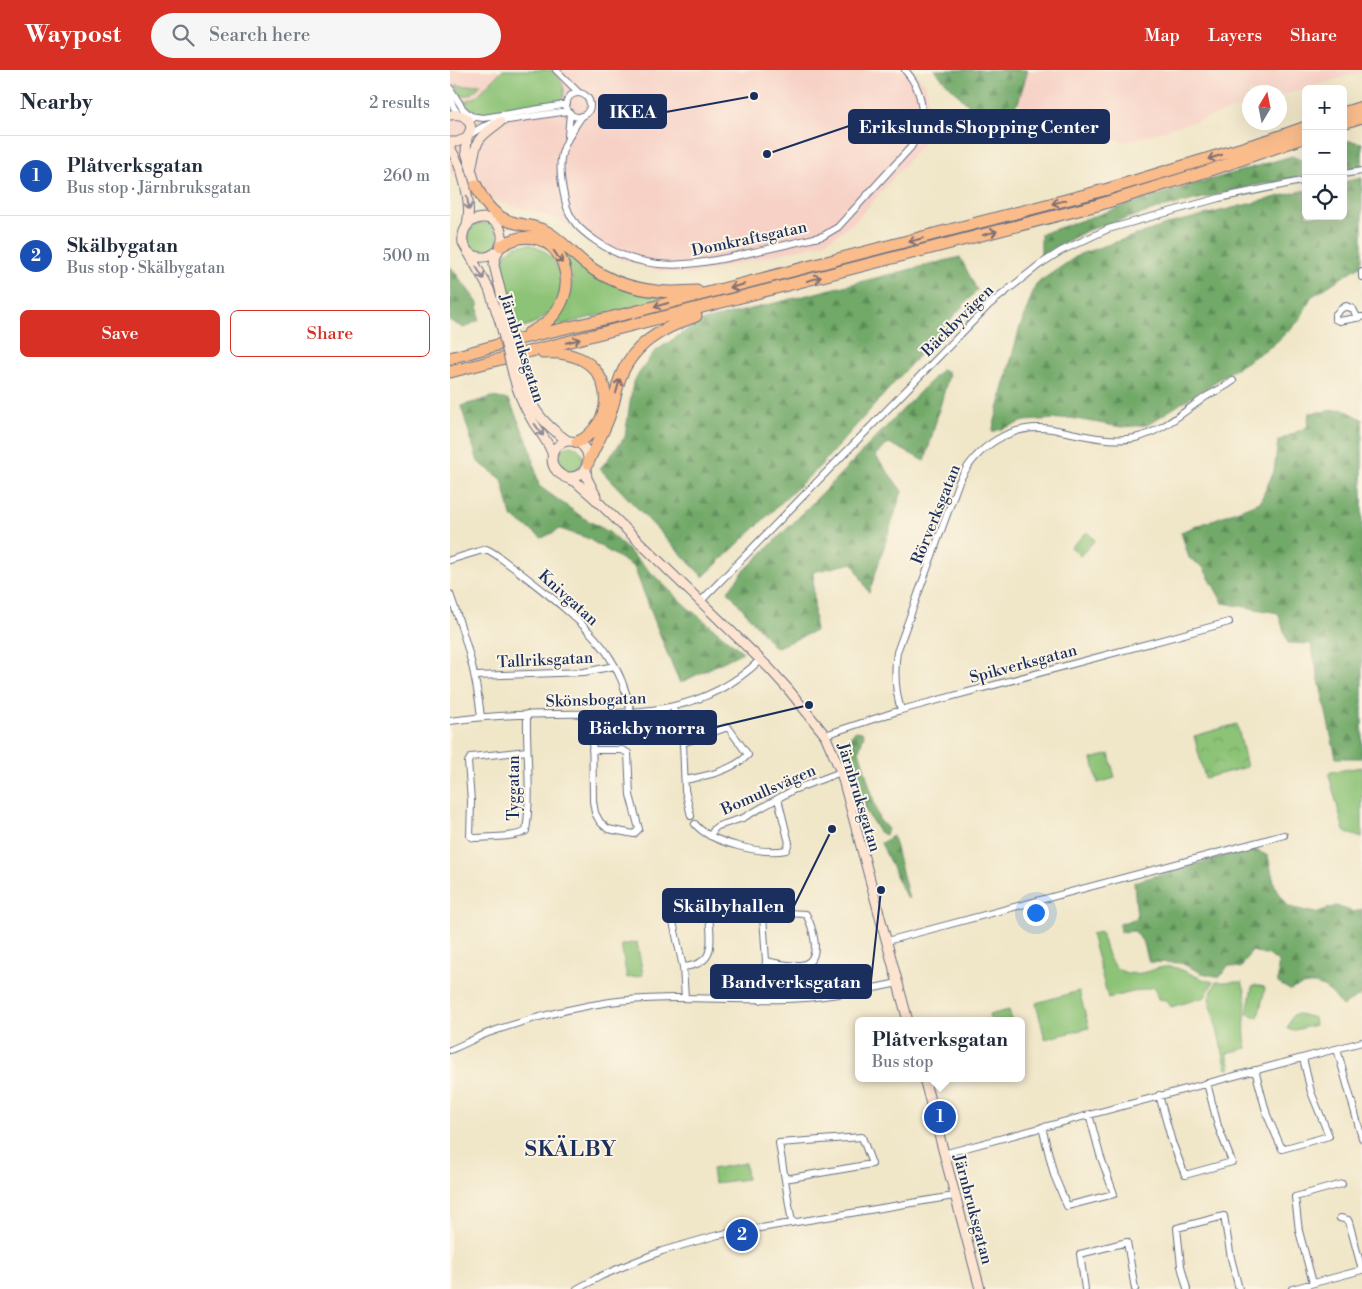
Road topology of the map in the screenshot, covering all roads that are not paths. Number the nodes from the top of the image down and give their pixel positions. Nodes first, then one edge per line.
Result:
1 (556, 70) edge
2 (905, 70) edge
3 (568, 82) junction
4 (450, 88) edge
5 (579, 93) junction
6 (450, 98) edge
7 (567, 102) junction
8 (1362, 107) edge
9 (569, 112) junction
10 (1347, 113) edge
11 (457, 114) edge
12 (582, 116) junction
13 (1362, 117) edge
14 (475, 118) junction
15 (500, 122) junction
16 (1347, 123) edge
17 (1302, 129) edge
18 (568, 136) junction
19 (468, 137) junction
20 (1302, 138) edge
21 (450, 142) edge
22 (450, 148) edge
23 (471, 169) junction
24 (1362, 171) edge
25 (1347, 173) edge
26 (1302, 181) edge
27 (476, 186) junction
28 (492, 220) junction
29 (467, 225) junction
30 (556, 239) junction
31 (500, 248) junction
32 (467, 250) junction
33 (1362, 272) edge
34 (1362, 277) edge
35 (709, 293) junction
36 (725, 302) junction
37 (504, 322) junction
38 (492, 346) junction
39 (526, 353) junction
40 (450, 358) edge
41 (450, 372) edge
42 (517, 373) junction
43 (1233, 381) dead end
44 (572, 441) junction
45 (552, 453) junction
46 (587, 466) junction
47 (564, 477) junction
48 (610, 514) junction
49 (450, 560) edge
50 (450, 594) edge
51 (701, 601) junction
52 (1229, 622) dead end
53 (760, 660) junction
54 (615, 666) junction
55 (476, 676) junction
56 (673, 707) junction
57 (901, 710) junction
58 (631, 713) junction
59 (527, 714) junction
60 (592, 714) junction
61 (481, 717) junction
62 (450, 721) edge
63 (825, 735) junction
64 (683, 743) junction
65 (592, 750) junction
66 (527, 751) junction
67 (841, 772) junction
68 (685, 780) junction
69 (778, 799) junction
70 (691, 816) dead end
71 (695, 824) dead end
72 (1284, 835) dead end
73 (710, 836) junction
74 (887, 940) junction
75 (766, 961) junction
76 (683, 967) junction
77 (898, 984) junction
78 (685, 998) junction
79 (760, 1000) junction
80 (907, 1017) edge
81 (1362, 1042) edge
82 (1337, 1049) junction
83 (451, 1050) edge
84 (1303, 1058) junction
85 (1255, 1070) junction
86 (925, 1082) edge
87 (1207, 1083) junction
88 (1159, 1095) junction
89 (1089, 1114) junction
90 (1042, 1127) junction
91 (1362, 1138) edge
92 (944, 1154) junction
93 (784, 1178) junction
94 (1342, 1184) dead end
95 (954, 1196) junction
96 (1340, 1218) dead end
97 (792, 1223) junction
98 (1362, 1270) edge
99 (1313, 1283) junction
100 (578, 1289) edge
101 (980, 1289) edge
102 (1085, 1289) edge
103 (1135, 1289) edge
104 (1187, 1289) edge
105 (1239, 1289) edge
106 (1292, 1289) edge

1 - 3 street
2 - 18 street, Domkraftsgatan
3 - 5 street
3 - 7 street
4 - 14 street
5 - 7 street
5 - 12 street
6 - 11 street
7 - 9 street
7 - 14 street
8 - 10 highway
9 - 12 street
9 - 15 street
9 - 18 street, Domkraftsgatan
11 - 14 street
11 - 19 street
12 - 18 street, Domkraftsgatan
13 - 16 highway
15 - 19 street
15 - 23 street
17 -> 35 highway
19 - 21 street
19 - 23 street
36 -> 20 highway
22 -> 29 street
23 - 27 street
24 - 25 street
26 - 51 street, Bäckbyvägen
27 - 28 street
27 - 30 highway
28 - 29 street
28 - 30 highway
28 - 31 street
29 - 32 street
30 - 35 highway
31 - 32 street
31 - 37 street, Järnbruksgatan
31 -> 38 highway
32 -> 37 street, Järnbruksgatan
33 - 34 street
35 -> 38 highway
39 -> 36 highway
46 -> 36 highway
37 - 42 street, Järnbruksgatan, bridge
38 - 40 highway
39 - 41 highway
39 - 44 highway
42 - 44 street, Järnbruksgatan
42 -> 45 street, Järnbruksgatan
43 - 57 street, Rörverksgatan
44 - 45 street
44 - 46 street
45 - 47 street
46 - 47 street
46 - 48 street, Järnbruksgatan
47 - 48 street, Järnbruksgatan
48 - 51 street, Järnbruksgatan
49 - 54 street, Knivgatan
50 - 55 street
51 - 53 street, Järnbruksgatan
52 - 57 street, Spikverksgatan
53 - 56 street, Skönsbogatan
53 - 63 street, Järnbruksgatan
54 - 55 street, Tallriksgatan
54 - 58 street, Knivgatan
55 - 61 street
56 - 58 street, Skönsbogatan
56 - 64 street
57 - 63 street, Spikverksgatan
58 - 60 street, Skönsbogatan
59 - 60 street, Skönsbogatan
59 - 61 street, Skönsbogatan
59 - 66 street, Tyggatan
60 - 65 street
61 - 62 street, Skönsbogatan
63 - 67 street, Järnbruksgatan
64 - 68 street
64 - 68 street
65 - 65 street
66 - 66 street, Tyggatan
67 - 69 street, Bomullsvägen
67 - 74 street, Järnbruksgatan
68 - 70 street
69 - 73 street, Bomullsvägen
69 - 73 street
71 - 73 street
72 - 74 street
74 - 77 street, Järnbruksgatan
75 - 75 street
75 - 79 street
76 - 76 street
76 - 78 street
77 - 79 street
77 - 80 street, Järnbruksgatan
78 - 79 street
78 - 83 street
81 - 82 street
82 - 84 street
82 - 91 street
84 - 85 street
84 - 85 street
85 - 87 street
86 - 92 street, Järnbruksgatan
87 - 88 street
87 - 88 street
88 - 89 street
89 - 90 street
89 - 90 street
90 - 92 street
92 - 95 street, Järnbruksgatan
93 - 93 street
93 - 97 street
94 - 99 street
95 - 97 street
95 - 101 street, Järnbruksgatan
96 - 98 street
97 - 100 street
98 - 99 street
99 - 106 street
102 - 103 street
104 - 105 street

